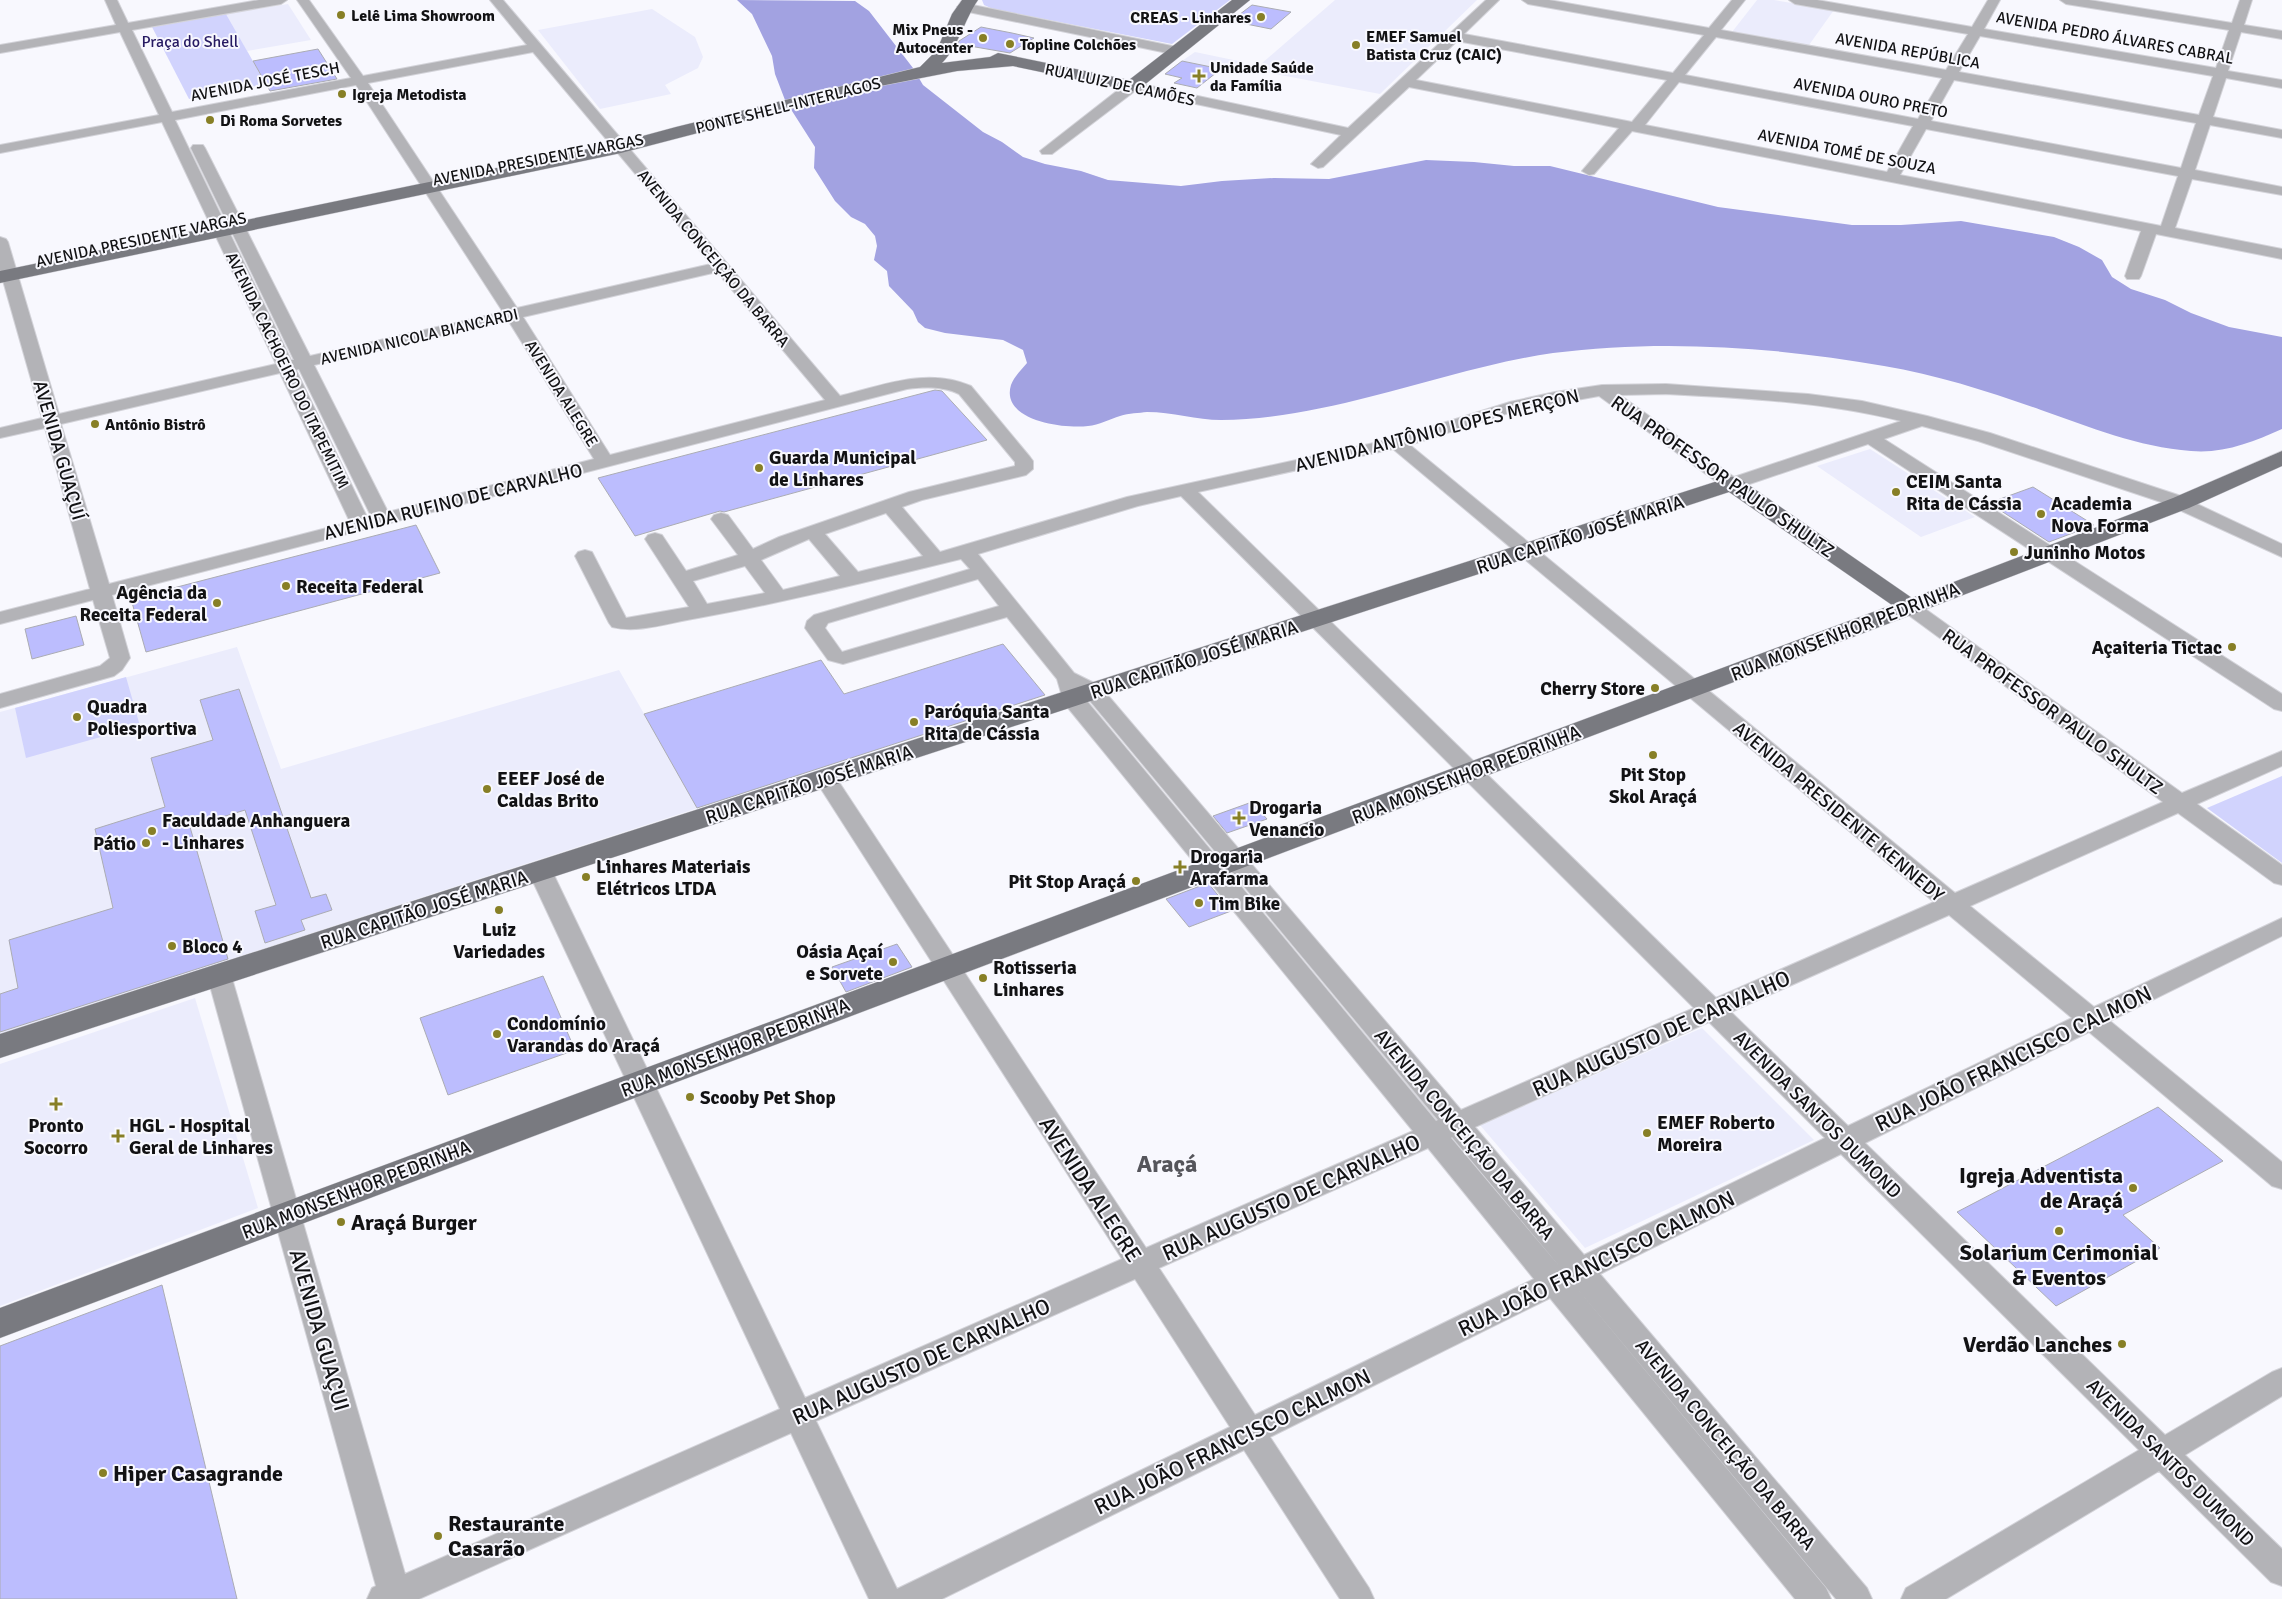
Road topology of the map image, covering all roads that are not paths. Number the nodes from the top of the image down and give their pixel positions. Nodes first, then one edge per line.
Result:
1 (111, 0) edge
2 (125, 0) edge
3 (256, 0) edge
4 (282, 0) edge
5 (303, 0) edge
6 (496, 0) edge
7 (1242, 0) edge
8 (1493, 0) edge
9 (1528, 0) edge
10 (1739, 0) edge
11 (1795, 0) edge
12 (1994, 0) edge
13 (2066, 0) edge
14 (2246, 0) edge
15 (967, 4) edge
16 (129, 24) junction
17 (2236, 28) junction
18 (1976, 31) junction
19 (1713, 33) junction
20 (2282, 35) edge
21 (1454, 36) junction
22 (0, 43) edge
23 (536, 47) junction
24 (947, 47) junction
25 (0, 48) edge
26 (1177, 50) junction
27 (1016, 61) junction
28 (923, 71) junction
29 (2220, 73) junction
30 (1950, 75) junction
31 (1676, 78) junction
32 (361, 80) junction
33 (1406, 82) junction
34 (2282, 84) edge
35 (1132, 86) junction
36 (174, 116) junction
37 (2204, 120) junction
38 (1922, 124) junction
39 (1633, 127) junction
40 (1351, 133) junction
41 (2282, 134) edge
42 (655, 137) joint
43 (619, 145) junction
44 (0, 149) edge
45 (1047, 150) dead end
46 (1318, 164) dead end
47 (1589, 171) dead end
48 (2186, 173) junction
49 (1891, 177) junction
50 (429, 184) junction
51 (2282, 191) edge
52 (227, 226) junction
53 (2150, 228) junction
54 (2166, 232) junction
55 (0, 242) edge
56 (2282, 254) edge
57 (720, 266) junction
58 (4, 272) edge
59 (2133, 276) dead end
60 (514, 314) junction
61 (305, 362) junction
62 (286, 367) junction
63 (1602, 390) junction
64 (836, 402) junction
65 (1921, 420) junction
66 (52, 421) junction
67 (0, 433) edge
68 (1870, 438) junction
69 (1397, 443) junction
70 (2282, 458) edge
71 (605, 462) junction
72 (1732, 484) junction
73 (1184, 489) junction
74 (2181, 503) junction
75 (890, 505) junction
76 (382, 519) junction
77 (721, 519) dead end
78 (361, 524) junction
79 (813, 532) junction
80 (654, 539) dead end
81 (1526, 551) junction
82 (2282, 551) edge
83 (966, 552) junction
84 (2048, 553) junction
85 (585, 556) dead end
86 (750, 558) junction
87 (935, 559) junction
88 (982, 572) junction
89 (680, 579) junction
90 (853, 579) junction
91 (101, 592) junction
92 (778, 597) junction
93 (1910, 607) junction
94 (1012, 609) junction
95 (702, 611) junction
96 (0, 618) edge
97 (1316, 619) junction
98 (1077, 689) junction
99 (1692, 689) junction
100 (0, 701) edge
101 (2282, 704) edge
102 (2282, 758) edge
103 (1471, 772) junction
104 (825, 778) junction
105 (2180, 803) junction
106 (1223, 864) junction
107 (540, 871) junction
108 (2282, 877) edge
109 (1952, 904) junction
110 (2282, 926) edge
111 (948, 968) junction
112 (219, 975) junction
113 (1713, 1010) junction
114 (2091, 1020) junction
115 (0, 1046) edge
116 (640, 1082) junction
117 (1456, 1124) junction
118 (1432, 1134) junction
119 (1845, 1140) junction
120 (2282, 1178) edge
121 (287, 1215) junction
122 (1140, 1264) junction
123 (1580, 1271) junction
124 (1554, 1283) junction
125 (0, 1323) edge
126 (2282, 1381) edge
127 (798, 1415) junction
128 (1250, 1432) junction
129 (2162, 1453) junction
130 (2282, 1571) edge
131 (391, 1597) edge
132 (885, 1599) edge
133 (910, 1599) edge
134 (1358, 1599) edge
135 (1815, 1599) edge
136 (1856, 1599) edge
137 (1917, 1599) edge

1 - 16 street, AVENIDA CACHOEIRO DO ITAPEMITIM
2 - 16 street
3 - 16 street
4 - 16 street
5 - 32 street, AVENIDA ALEGRE
6 - 23 street, AVENIDA CONCEIÇÃO DA BARRA
7 - 26 main road
8 - 21 street
9 - 19 street, AVENIDA REPÚBLICA
10 - 19 street
11 - 18 street, AVENIDA PEDRO ÁLVARES CABRAL
12 - 18 street
13 - 17 street
14 - 17 street
15 - 24 main road
15 - 26 street
16 - 22 street
16 - 25 street
16 - 36 street, AVENIDA CACHOEIRO DO ITAPEMITIM
17 - 20 street
17 - 29 street
18 - 29 street, AVENIDA PEDRO ÁLVARES CABRAL
18 - 30 street
19 - 30 street, AVENIDA REPÚBLICA
19 - 31 street
21 - 31 street, AVENIDA OURO PRETO
21 - 33 street
23 - 32 street, AVENIDA JOSÉ TESCH
23 - 43 street, AVENIDA CONCEIÇÃO DA BARRA
24 - 27 main road, RUA LUIZ DE CAMÕES
24 - 28 main road
26 - 35 main road
27 - 28 main road, PONTE SHELL-INTERLAGOS
27 - 35 main road, RUA LUIZ DE CAMÕES
28 - 42 main road, PONTE SHELL-INTERLAGOS
29 - 34 street, AVENIDA PEDRO ÁLVARES CABRAL
29 - 37 street
30 - 37 street, AVENIDA REPÚBLICA
30 - 38 street
31 - 38 street, AVENIDA OURO PRETO
31 - 39 street
32 - 36 street, AVENIDA JOSÉ TESCH
32 - 50 street, AVENIDA ALEGRE
33 - 39 street, AVENIDA TOMÉ DE SOUZA
33 - 40 street
35 - 40 street, RUA LUIZ DE CAMÕES
35 - 45 street
36 - 44 street, AVENIDA JOSÉ TESCH
36 - 52 street, AVENIDA CACHOEIRO DO ITAPEMITIM
37 - 41 street, AVENIDA REPÚBLICA
37 - 48 street
38 - 48 street, AVENIDA OURO PRETO
38 - 49 street
39 - 47 street
39 - 49 street, AVENIDA TOMÉ DE SOUZA
40 - 46 street
42 - 43 main road, AVENIDA PRESIDENTE VARGAS
43 - 50 main road, AVENIDA PRESIDENTE VARGAS
43 - 57 street, AVENIDA CONCEIÇÃO DA BARRA
48 - 51 street, AVENIDA OURO PRETO
48 - 54 street
49 - 53 street, AVENIDA TOMÉ DE SOUZA
50 - 52 main road, AVENIDA PRESIDENTE VARGAS
50 - 60 street, AVENIDA ALEGRE
52 - 58 main road, AVENIDA PRESIDENTE VARGAS
52 - 61 street
52 - 62 street, AVENIDA CACHOEIRO DO ITAPEMITIM
53 - 54 street, AVENIDA TOMÉ DE SOUZA
53 - 59 street
54 - 56 street, AVENIDA TOMÉ DE SOUZA
55 - 58 street, AVENIDA GUAÇUÍ
57 - 60 street, AVENIDA NICOLA BIANCARDI
57 - 64 street, AVENIDA CONCEIÇÃO DA BARRA
58 - 66 street, AVENIDA GUAÇUÍ
60 - 61 street, AVENIDA NICOLA BIANCARDI
60 - 71 street, AVENIDA ALEGRE
61 - 62 street, AVENIDA NICOLA BIANCARDI
61 - 76 street
62 - 66 street, AVENIDA NICOLA BIANCARDI
62 - 78 street, AVENIDA CACHOEIRO DO ITAPEMITIM
63 - 65 street, AVENIDA ANTÔNIO LOPES MERÇON
63 - 69 street, AVENIDA ANTÔNIO LOPES MERÇON
63 - 72 street, RUA PROFESSOR PAULO SHULTZ
64 - 71 street, AVENIDA RUFINO DE CARVALHO
64 - 75 street, AVENIDA RUFINO DE CARVALHO
65 - 68 street
65 - 74 street, AVENIDA ANTÔNIO LOPES MERÇON
66 - 67 street, AVENIDA NICOLA BIANCARDI
66 - 91 street, AVENIDA GUAÇUÍ
68 - 72 street
68 - 84 street
69 - 73 street, AVENIDA ANTÔNIO LOPES MERÇON
69 - 81 street, AVENIDA PRESIDENTE KENNEDY
70 - 74 main road, RUA MONSENHOR PEDRINHA
71 - 76 street, AVENIDA RUFINO DE CARVALHO
72 - 81 main road, RUA CAPITÃO JOSÉ MARIA
72 - 93 main road, RUA PROFESSOR PAULO SHULTZ
73 - 83 street, AVENIDA ANTÔNIO LOPES MERÇON
73 - 97 street, AVENIDA SANTOS DUMOND
74 - 82 street, AVENIDA ANTÔNIO LOPES MERÇON
74 - 84 main road, RUA MONSENHOR PEDRINHA
75 - 79 street
75 - 87 street
76 - 78 street, AVENIDA RUFINO DE CARVALHO
77 - 86 street
78 - 91 street, AVENIDA RUFINO DE CARVALHO
79 - 86 street
79 - 90 street
80 - 89 street
81 - 97 main road, RUA CAPITÃO JOSÉ MARIA
81 - 99 street, AVENIDA PRESIDENTE KENNEDY
83 - 87 street, AVENIDA ANTÔNIO LOPES MERÇON
83 - 88 street, AVENIDA CONCEIÇÃO DA BARRA
84 - 93 main road, RUA MONSENHOR PEDRINHA
84 - 101 street
85 - 95 street, AVENIDA ANTÔNIO LOPES MERÇON
86 - 89 street
86 - 92 street
87 - 90 street, AVENIDA ANTÔNIO LOPES MERÇON
88 - 94 street, AVENIDA CONCEIÇÃO DA BARRA
88 - 94 street
89 - 95 street
90 - 92 street, AVENIDA ANTÔNIO LOPES MERÇON
91 - 96 street, AVENIDA RUFINO DE CARVALHO
91 - 100 street, AVENIDA GUAÇUÍ
92 - 95 street, AVENIDA ANTÔNIO LOPES MERÇON
93 - 99 main road, RUA MONSENHOR PEDRINHA
93 - 105 street, RUA PROFESSOR PAULO SHULTZ
94 - 98 street, AVENIDA CONCEIÇÃO DA BARRA
97 - 98 main road, RUA CAPITÃO JOSÉ MARIA
97 - 103 street, AVENIDA SANTOS DUMOND
98 - 104 main road, RUA CAPITÃO JOSÉ MARIA
98 - 106 street, AVENIDA CONCEIÇÃO DA BARRA
99 - 103 main road, RUA MONSENHOR PEDRINHA
99 - 109 street, AVENIDA PRESIDENTE KENNEDY
102 - 105 street, RUA AUGUSTO DE CARVALHO
103 - 106 main road, RUA MONSENHOR PEDRINHA
103 - 113 street, AVENIDA SANTOS DUMOND
104 - 107 main road, RUA CAPITÃO JOSÉ MARIA
104 - 111 street, AVENIDA ALEGRE
105 - 108 street, RUA PROFESSOR PAULO SHULTZ
105 - 109 street, RUA AUGUSTO DE CARVALHO
106 - 111 main road, RUA MONSENHOR PEDRINHA
106 - 117 street, AVENIDA CONCEIÇÃO DA BARRA
106 - 118 street, AVENIDA CONCEIÇÃO DA BARRA
107 - 112 main road, RUA CAPITÃO JOSÉ MARIA
107 - 116 street
109 - 113 street, RUA AUGUSTO DE CARVALHO
109 - 114 street, AVENIDA PRESIDENTE KENNEDY
110 - 114 street, RUA JOÃO FRANCISCO CALMON
111 - 116 main road, RUA MONSENHOR PEDRINHA
111 - 122 street, AVENIDA ALEGRE
112 - 115 main road, RUA CAPITÃO JOSÉ MARIA
112 - 121 street, AVENIDA GUAÇUI
113 - 117 street, RUA AUGUSTO DE CARVALHO
113 - 119 street, AVENIDA SANTOS DUMOND
114 - 119 street, RUA JOÃO FRANCISCO CALMON
114 - 120 street, AVENIDA PRESIDENTE KENNEDY
116 - 121 main road, RUA MONSENHOR PEDRINHA
116 - 127 street
117 - 118 street, RUA AUGUSTO DE CARVALHO
117 - 123 street, AVENIDA CONCEIÇÃO DA BARRA
118 - 122 street, RUA AUGUSTO DE CARVALHO
118 - 124 street, AVENIDA CONCEIÇÃO DA BARRA
119 - 123 street, RUA JOÃO FRANCISCO CALMON
119 - 129 street, AVENIDA SANTOS DUMOND
121 - 125 main road, RUA MONSENHOR PEDRINHA
121 - 131 street, AVENIDA GUAÇUI
122 - 127 street, RUA AUGUSTO DE CARVALHO
122 - 128 street, AVENIDA ALEGRE
123 - 124 street, RUA JOÃO FRANCISCO CALMON
123 - 136 street, AVENIDA CONCEIÇÃO DA BARRA
124 - 128 street, RUA JOÃO FRANCISCO CALMON
124 - 135 street, AVENIDA CONCEIÇÃO DA BARRA
126 - 129 street
127 - 131 street, RUA AUGUSTO DE CARVALHO
127 - 132 street
128 - 133 street, RUA JOÃO FRANCISCO CALMON
128 - 134 street, AVENIDA ALEGRE
129 - 130 street, AVENIDA SANTOS DUMOND
129 - 137 street

